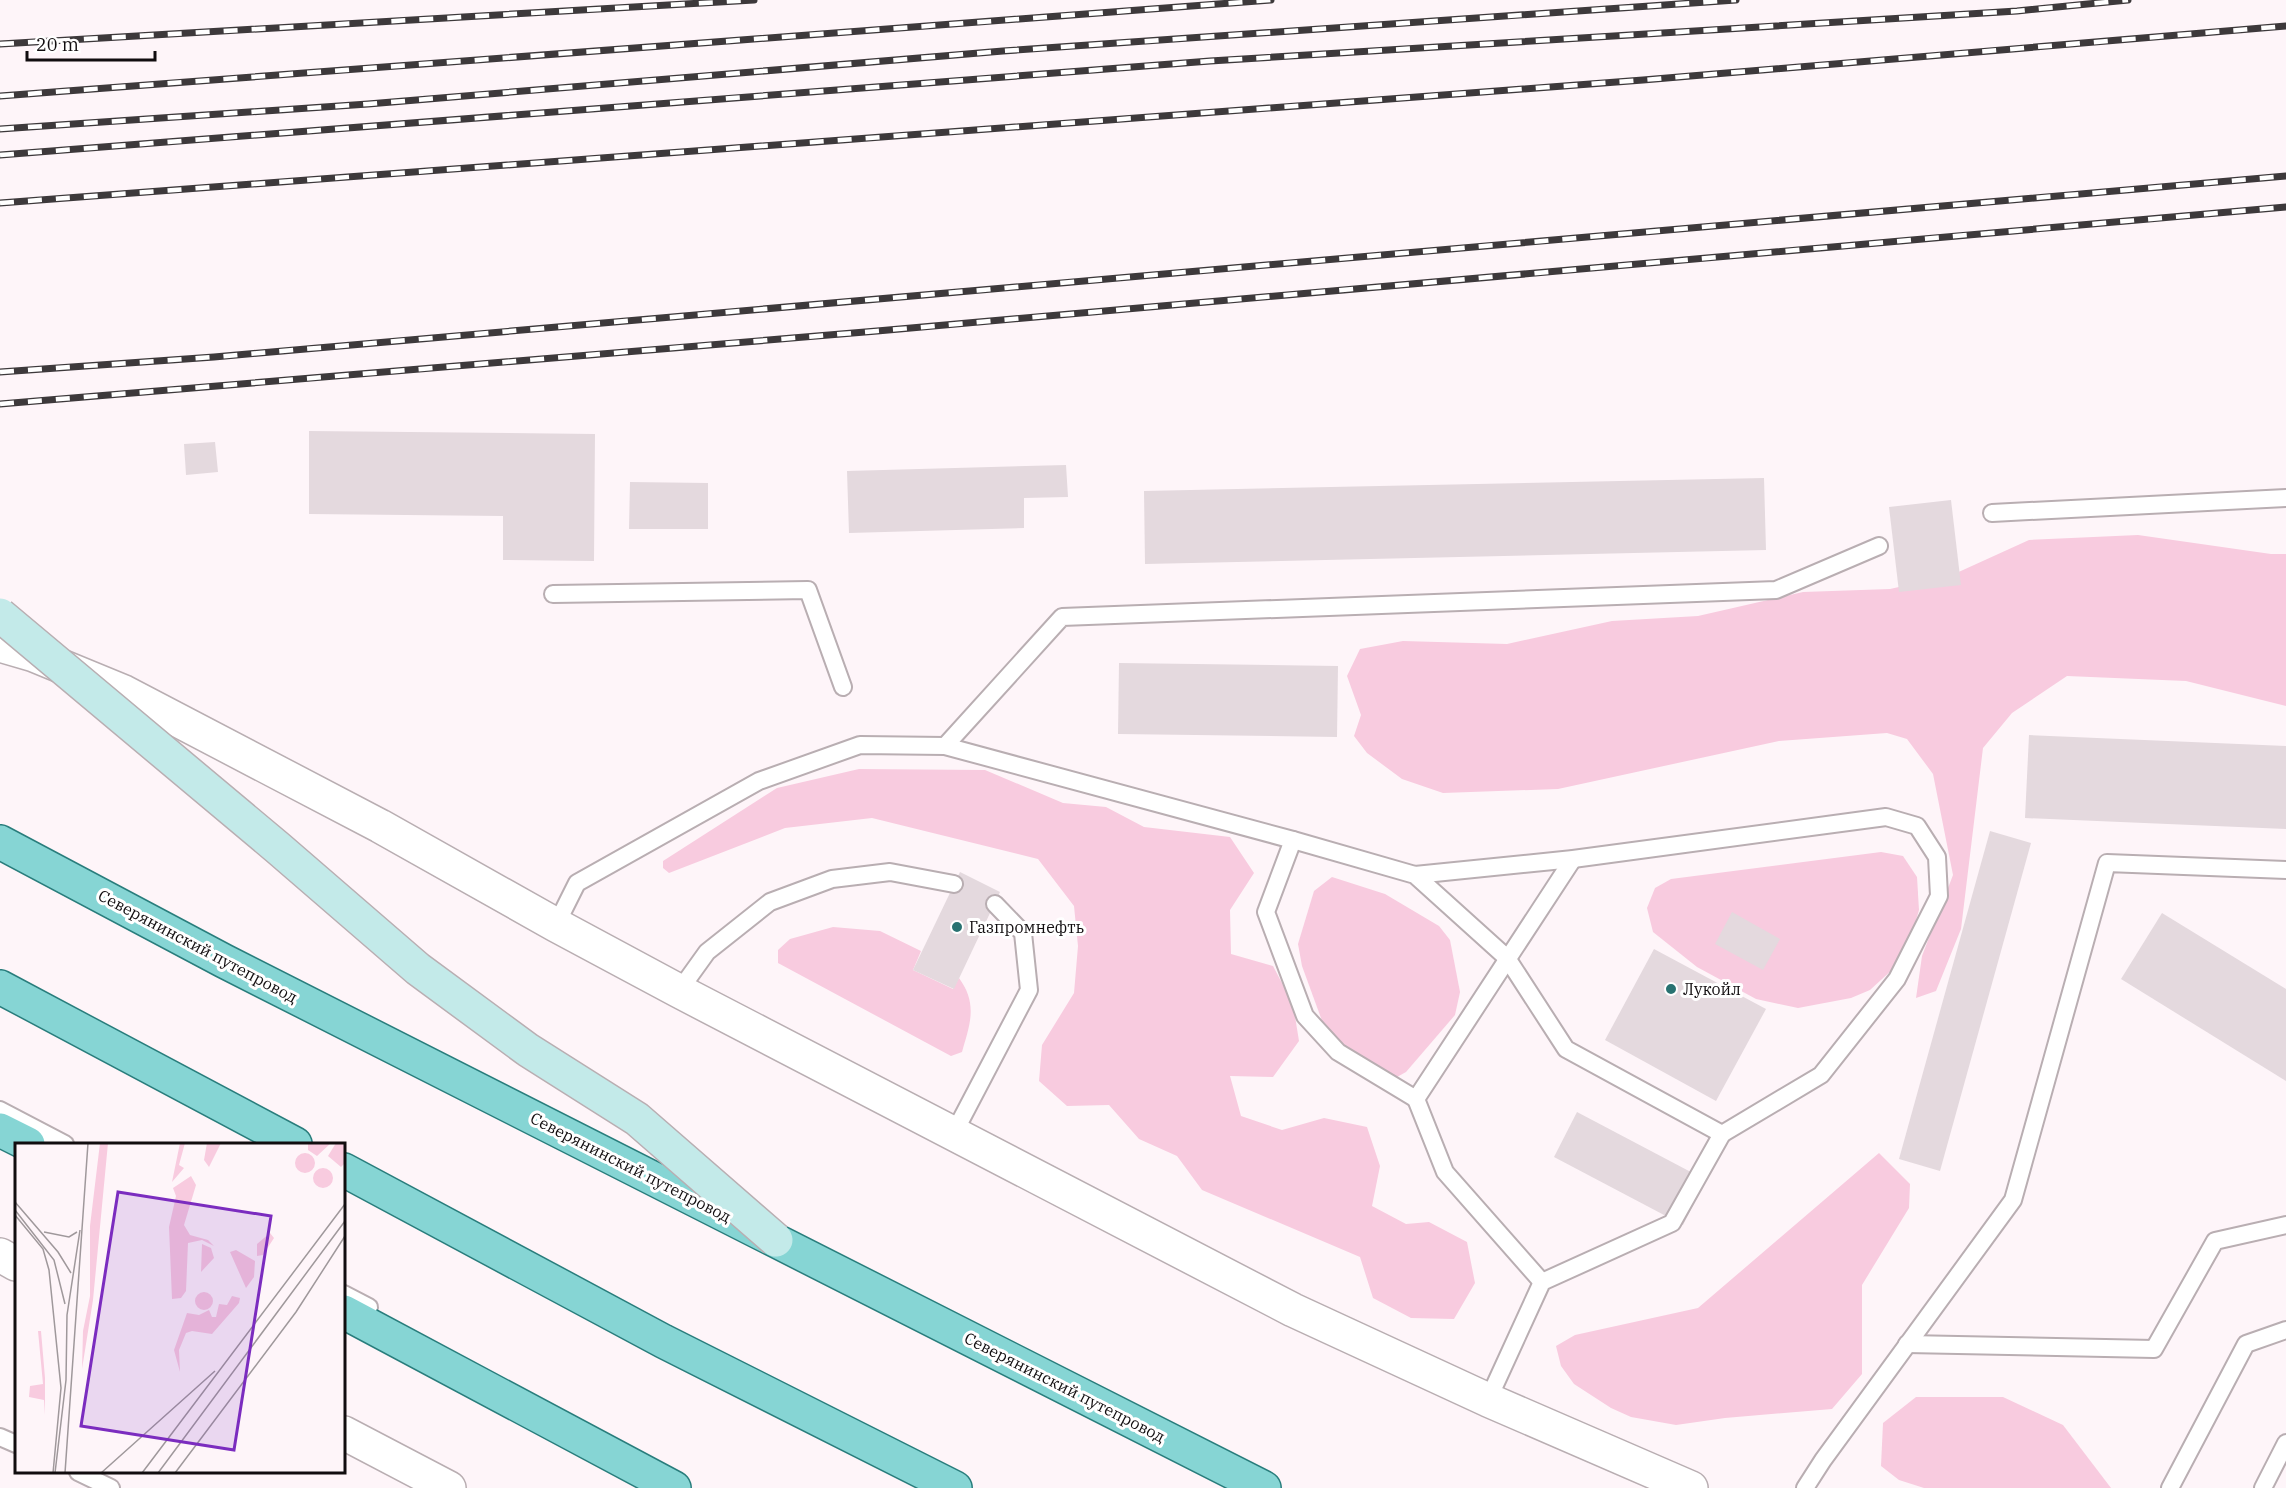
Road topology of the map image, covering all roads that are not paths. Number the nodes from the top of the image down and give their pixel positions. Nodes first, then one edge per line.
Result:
1 (2286, 498) edge
2 (1992, 513) dead end
3 (1879, 546) dead end
4 (553, 594) dead end
5 (0, 615) edge
6 (0, 645) edge
7 (843, 687) dead end
8 (945, 746) junction
9 (1293, 840) junction
10 (0, 842) edge
11 (1573, 859) junction
12 (2286, 870) edge
13 (1415, 875) junction
14 (954, 884) dead end
15 (995, 904) dead end
16 (556, 925) junction
17 (1508, 957) junction
18 (0, 987) edge
19 (679, 991) junction
20 (1416, 1100) junction
21 (0, 1110) edge
22 (0, 1130) edge
23 (954, 1133) junction
24 (1722, 1134) junction
25 (26, 1143) edge
26 (63, 1143) edge
27 (293, 1143) edge
28 (345, 1171) edge
29 (2286, 1225) edge
30 (776, 1240) junction
31 (0, 1255) edge
32 (15, 1263) edge
33 (1542, 1282) junction
34 (345, 1295) edge
35 (345, 1313) edge
36 (398, 1323) dead end
37 (2286, 1330) edge
38 (1907, 1344) junction
39 (1488, 1400) junction
40 (345, 1434) edge
41 (0, 1437) edge
42 (2286, 1443) edge
43 (15, 1444) edge
44 (80, 1473) edge
45 (111, 1488) edge
46 (449, 1488) edge
47 (674, 1488) edge
48 (955, 1488) edge
49 (1264, 1488) edge
50 (1691, 1488) edge
51 (1805, 1488) edge
52 (2170, 1488) edge
53 (2263, 1488) edge

1 - 2 lane
3 - 8 lane
4 - 7 lane
5 - 30 main road, bridge
6 - 16 street
8 - 9 lane
8 - 16 lane
9 - 13 lane
9 - 20 lane
10 - 30 main road, Северянинский путепровод, bridge
11 - 13 lane
11 - 17 lane
11 - 24 lane
12 - 38 lane
13 - 17 lane
14 - 19 lane
15 - 23 lane
16 - 19 street
17 - 20 lane
17 - 24 lane
18 - 27 main road
19 - 23 street
20 - 33 lane
21 - 26 lane
22 - 25 main road
23 - 39 street
24 - 33 lane
28 - 48 main road
29 - 38 lane
30 - 49 main road, Северянинский путепровод
31 - 32 street
33 - 39 lane
34 - 36 lane
35 - 47 main road
37 - 52 lane
38 - 51 lane
39 - 50 street
40 - 46 street
41 - 43 lane
42 - 53 lane
44 - 45 lane

